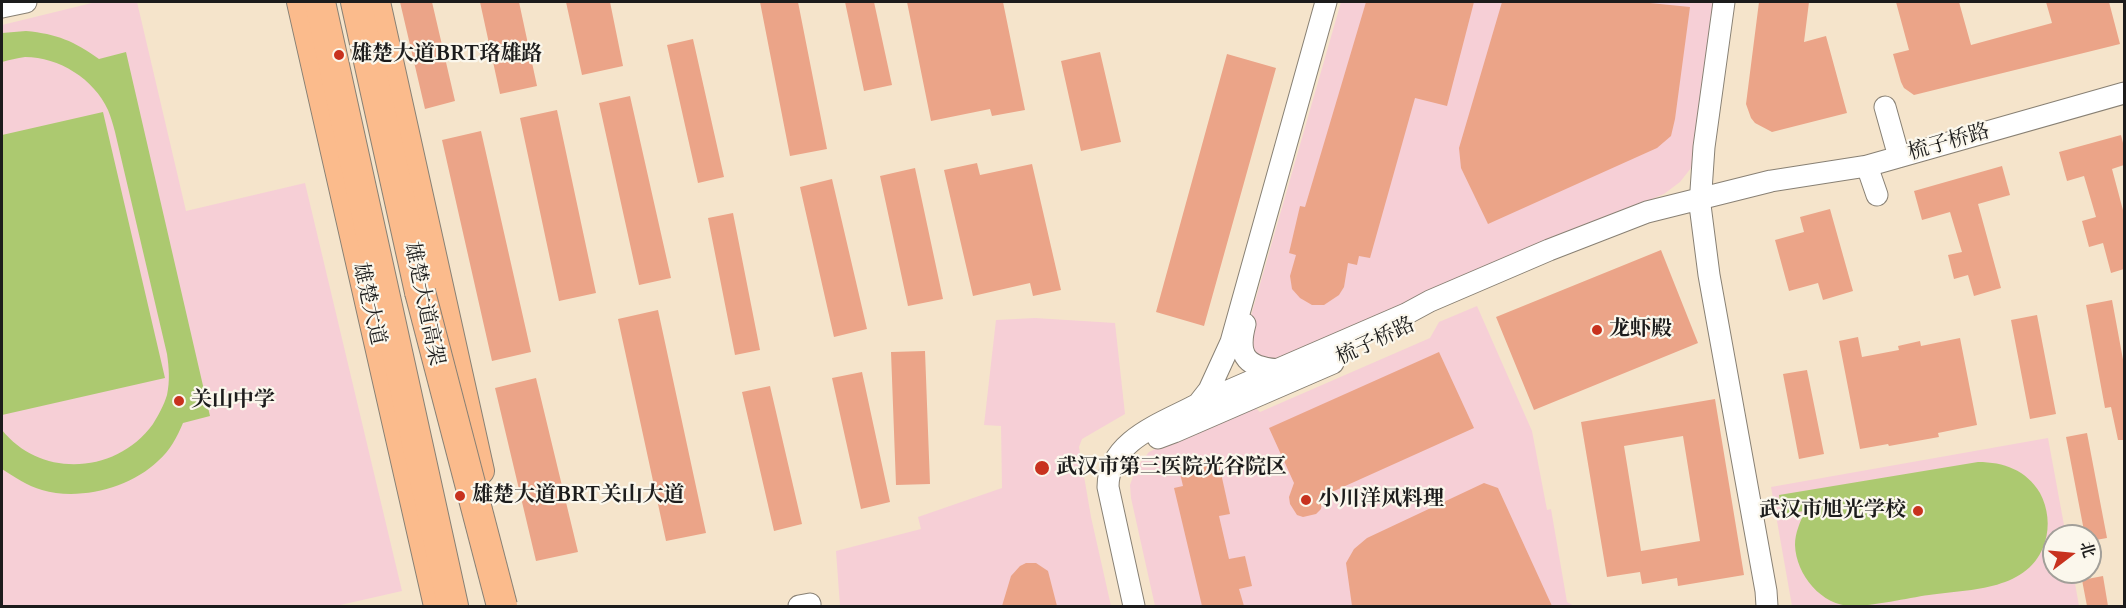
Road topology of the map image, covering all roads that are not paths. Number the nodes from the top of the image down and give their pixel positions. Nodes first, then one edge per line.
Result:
1 (26, 2) edge
2 (300, 2) edge
3 (320, 2) edge
4 (356, 2) edge
5 (377, 2) edge
6 (1326, 2) edge
7 (1336, 2) edge
8 (1724, 2) edge
9 (1734, 2) edge
10 (2, 7) edge
11 (2124, 93) edge
12 (1885, 107) dead end
13 (1899, 157) junction
14 (1867, 166) junction
15 (1877, 195) dead end
16 (1706, 200) junction
17 (420, 292) junction
18 (1281, 370) junction
19 (1198, 404) junction
20 (431, 508) junction
21 (437, 606) edge
22 (444, 606) edge
23 (453, 606) edge
24 (489, 606) edge
25 (502, 606) edge
26 (511, 606) edge
27 (799, 606) edge
28 (810, 606) edge
29 (1134, 606) edge
30 (1145, 606) edge
31 (1767, 606) edge
32 (1776, 606) edge

1 - 10 street
2 - 21 main road, 雄楚大道
3 - 20 highway, 雄楚大道高架
4 - 17 highway, 雄楚大道高架
5 - 26 main road
6 - 19 street
7 - 18 street
8 - 16 street
9 - 16 street
11 - 13 street, 梳子桥路
12 - 13 street
13 - 14 street, 梳子桥路
14 - 15 street
14 - 16 street, 梳子桥路
16 - 18 street, 梳子桥路
16 - 30 street, 梳子桥路
16 - 31 street
16 - 32 street
17 - 24 highway, 雄楚大道高架, bridge
17 - 25 highway, bridge
18 - 19 street, 梳子桥路
19 - 29 street, 梳子桥路
20 - 22 highway
20 - 23 highway, 雄楚大道高架
27 - 28 street

